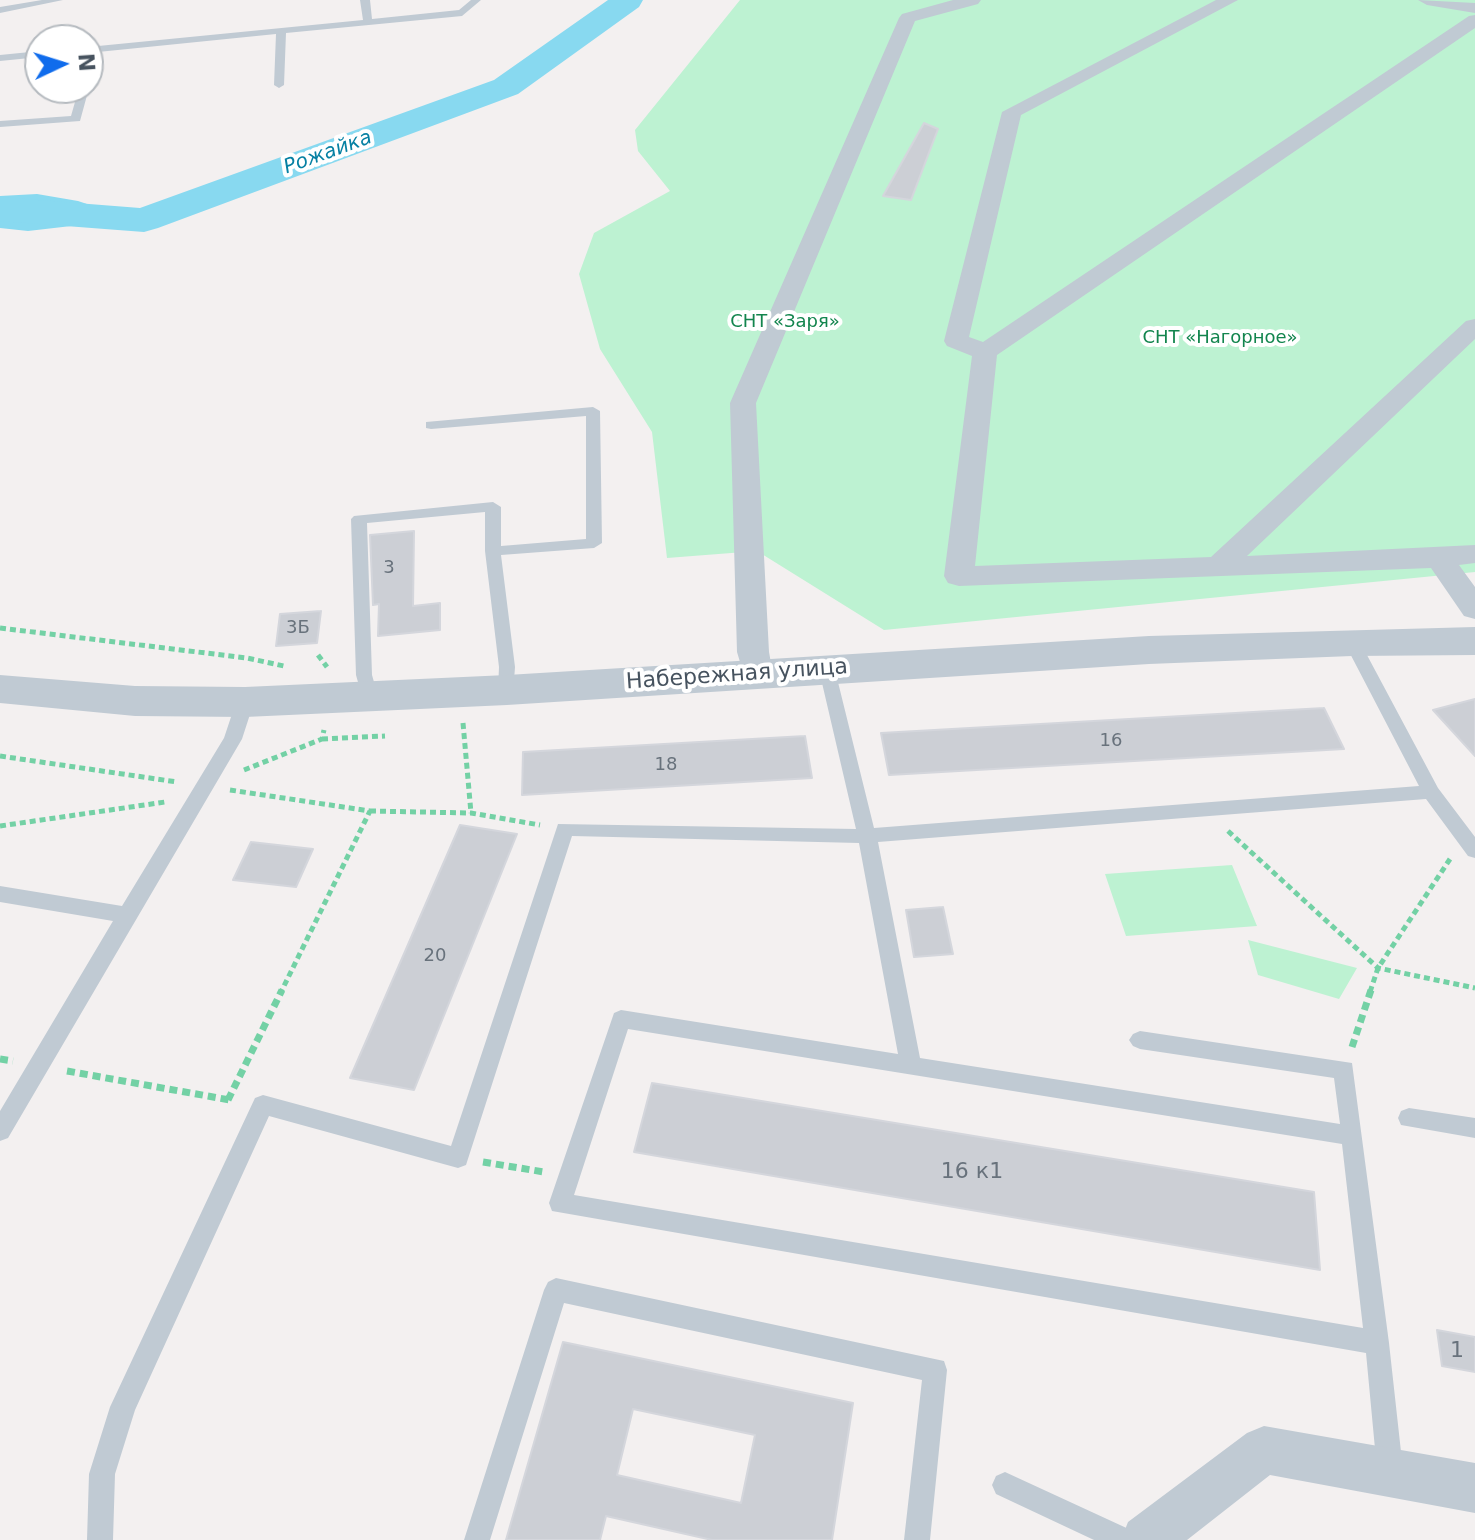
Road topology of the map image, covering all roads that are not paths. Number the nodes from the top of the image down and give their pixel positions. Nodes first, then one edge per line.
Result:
1 (58, 0) edge
2 (365, 0) edge
3 (436, 0) edge
4 (476, 0) edge
5 (972, 0) edge
6 (1229, 0) edge
7 (1427, 0) edge
8 (1475, 8) edge
9 (0, 10) edge
10 (440, 15) junction
11 (1475, 20) edge
12 (368, 22) junction
13 (281, 31) junction
14 (104, 49) edge
15 (24, 56) edge
16 (0, 58) edge
17 (279, 85) dead end
18 (80, 104) edge
19 (0, 124) edge
20 (1475, 326) edge
21 (985, 352) junction
22 (431, 425) dead end
23 (493, 551) junction
24 (1475, 554) edge
25 (1439, 558) junction
26 (1219, 566) junction
27 (1475, 609) edge
28 (1475, 641) edge
29 (1352, 642) junction
30 (827, 670) junction
31 (757, 674) junction
32 (0, 689) edge
33 (488, 691) junction
34 (369, 696) junction
35 (245, 702) junction
36 (1431, 792) junction
37 (867, 836) junction
38 (1469, 844) edge
39 (0, 894) edge
40 (127, 915) junction
41 (1140, 1040) dead end
42 (911, 1065) junction
43 (1409, 1118) dead end
44 (1475, 1128) edge
45 (0, 1131) edge
46 (1352, 1136) junction
47 (1377, 1343) junction
48 (1390, 1473) junction
49 (1005, 1485) dead end
50 (1475, 1488) edge
51 (100, 1540) edge
52 (477, 1540) edge
53 (917, 1540) edge
54 (1124, 1540) edge
55 (1146, 1540) edge

1 - 9 lane
2 - 12 lane
3 - 10 lane
4 - 10 lane
5 - 31 street
6 - 21 street
7 - 8 street
10 - 12 lane
11 - 21 street
12 - 13 lane
13 - 14 lane
13 - 17 lane
15 - 16 lane
18 - 19 lane
20 - 26 street
21 - 26 street
22 - 23 lane
23 - 33 lane
23 - 34 lane
24 - 25 street
25 - 26 street
25 - 27 street
28 - 29 street, Набережная улица
29 - 30 street, Набережная улица
29 - 36 lane
30 - 31 street, Набережная улица
30 - 37 lane
31 - 33 street, Набережная улица
32 - 35 street, Набережная улица
33 - 34 street, Набережная улица
34 - 35 street, Набережная улица
35 - 40 lane
36 - 37 lane
36 - 38 lane
37 - 42 lane
37 - 51 lane
39 - 40 lane
40 - 45 lane
41 - 46 lane
42 - 46 lane
42 - 47 lane
43 - 44 lane
46 - 47 lane
47 - 48 lane
48 - 50 street
48 - 55 street
49 - 54 lane
52 - 53 lane

